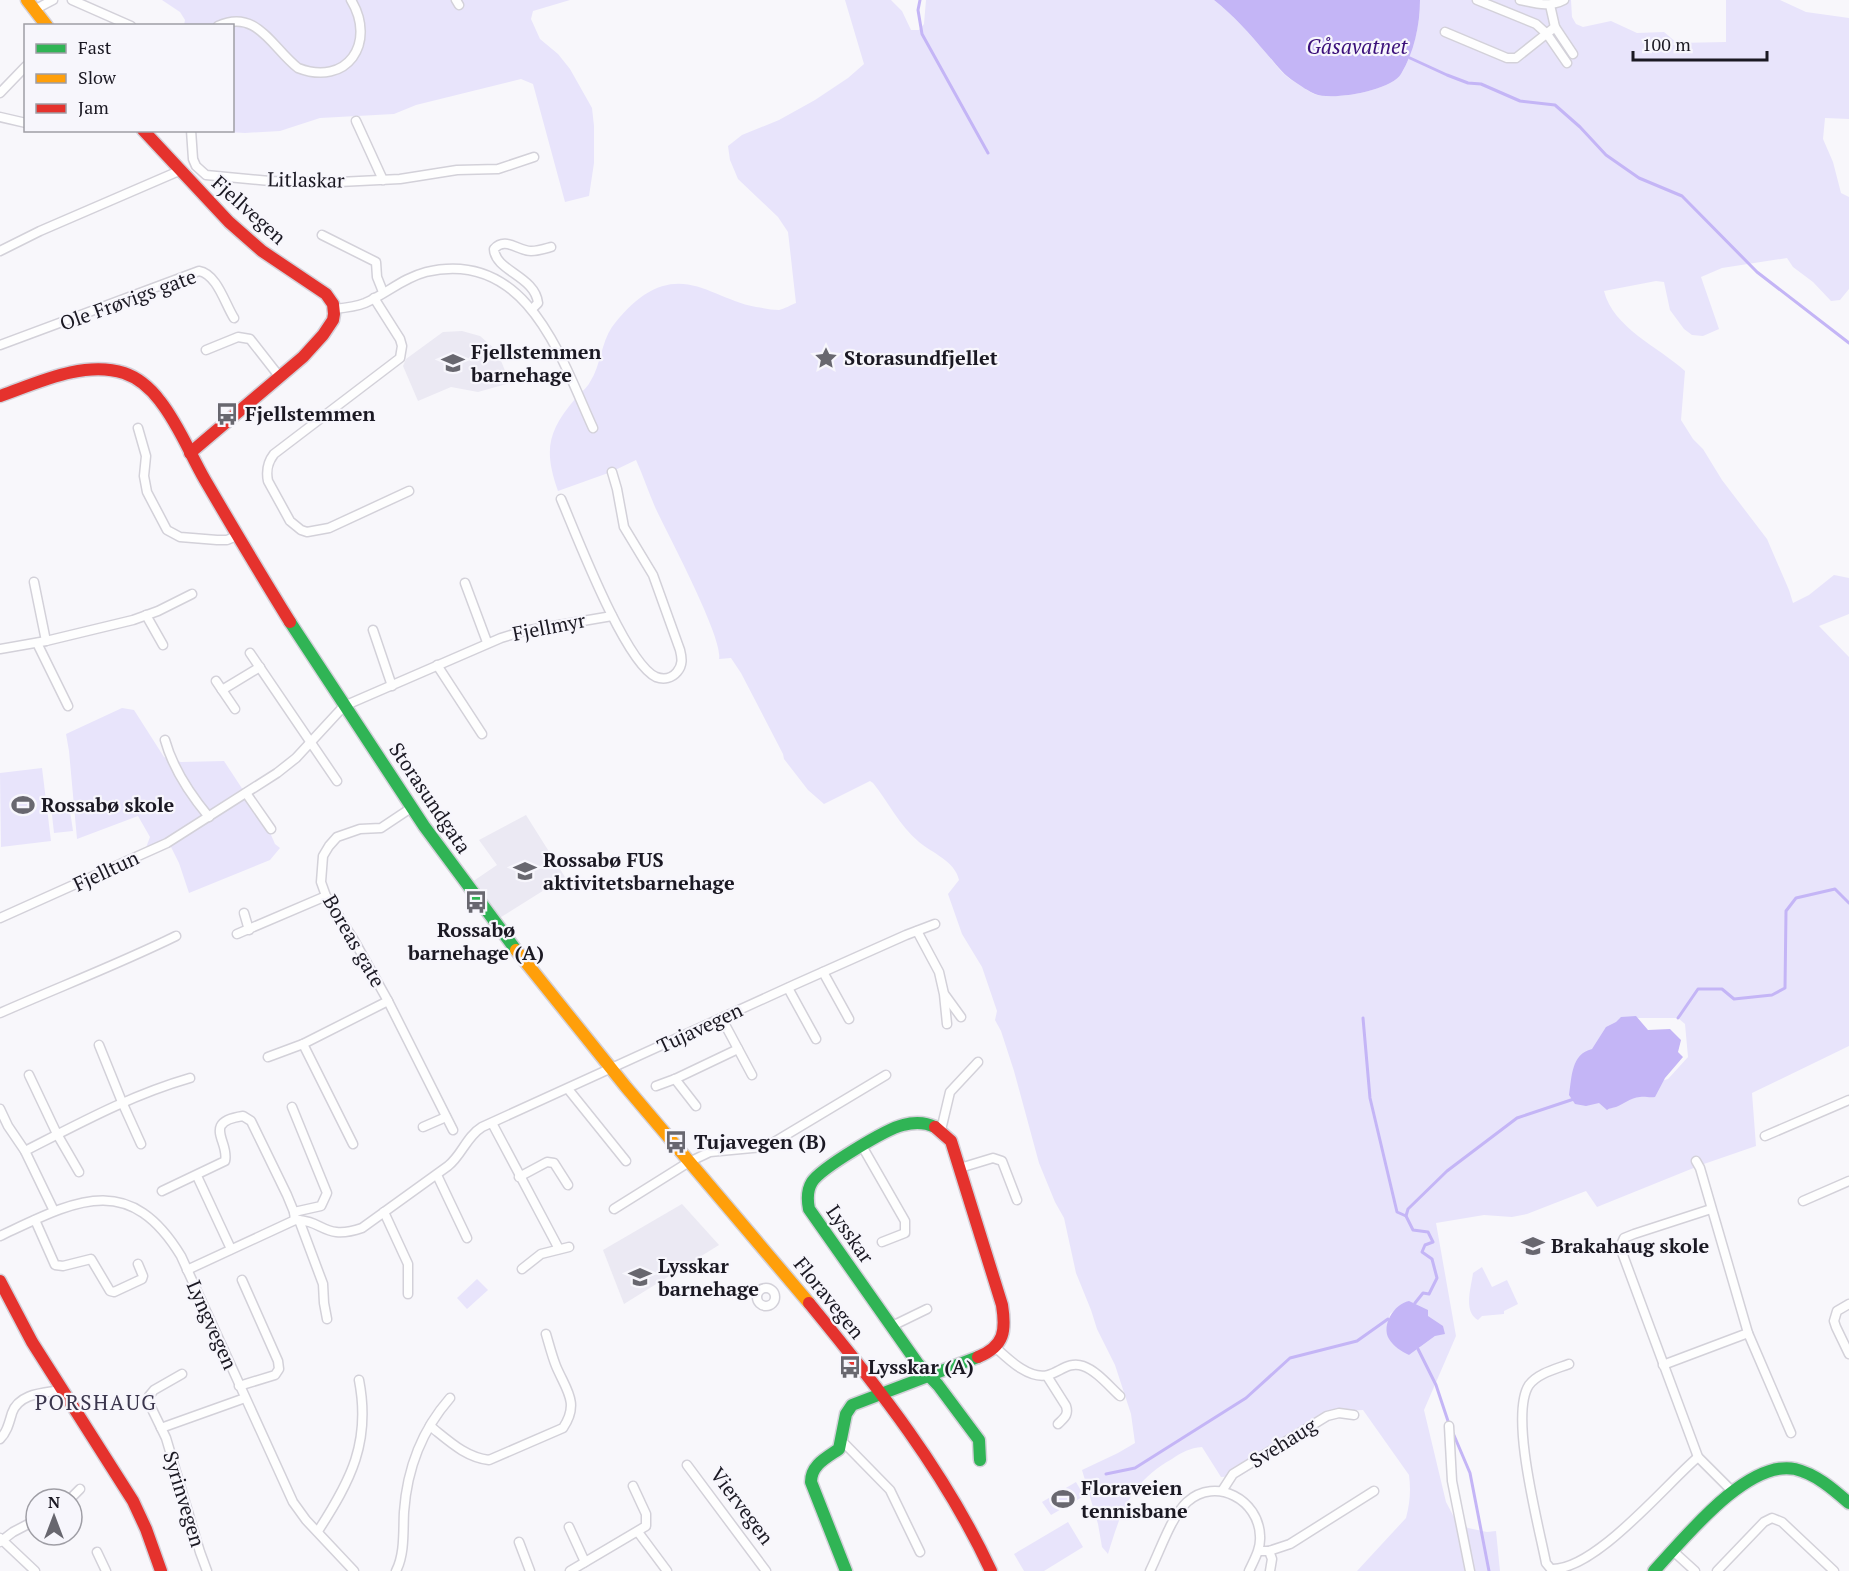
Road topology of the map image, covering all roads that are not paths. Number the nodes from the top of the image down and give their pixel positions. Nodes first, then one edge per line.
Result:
1 (27, 0) edge
2 (53, 0) edge
3 (72, 0) edge
4 (351, 0) edge
5 (1477, 0) edge
6 (1520, 0) edge
7 (1564, 0) edge
8 (1550, 5) junction
9 (34, 10) junction
10 (45, 24) edge
11 (126, 24) edge
12 (224, 24) edge
13 (1555, 27) junction
14 (1445, 32) dead end
15 (1546, 34) junction
16 (1573, 54) dead end
17 (1567, 63) dead end
18 (24, 68) edge
19 (0, 93) edge
20 (0, 117) edge
21 (356, 121) dead end
22 (24, 123) edge
23 (146, 132) edge
24 (191, 132) edge
25 (534, 157) dead end
26 (179, 171) junction
27 (383, 180) junction
28 (322, 236) dead end
29 (551, 247) dead end
30 (0, 251) edge
31 (383, 292) junction
32 (374, 298) junction
33 (334, 309) junction
34 (532, 309) junction
35 (234, 318) dead end
36 (0, 345) edge
37 (206, 350) dead end
38 (279, 376) junction
39 (0, 396) edge
40 (138, 428) dead end
41 (593, 428) dead end
42 (190, 453) junction
43 (612, 472) dead end
44 (409, 491) dead end
45 (561, 499) dead end
46 (238, 535) junction
47 (34, 582) dead end
48 (465, 583) dead end
49 (192, 594) dead end
50 (146, 615) junction
51 (612, 616) junction
52 (373, 630) dead end
53 (42, 642) junction
54 (487, 642) junction
55 (163, 645) dead end
56 (0, 649) edge
57 (250, 653) dead end
58 (437, 665) junction
59 (260, 667) junction
60 (216, 681) dead end
61 (392, 686) junction
62 (222, 690) junction
63 (68, 706) dead end
64 (344, 706) junction
65 (235, 709) dead end
66 (482, 734) dead end
67 (165, 740) dead end
68 (310, 744) junction
69 (337, 781) dead end
70 (246, 793) junction
71 (411, 808) junction
72 (209, 817) junction
73 (271, 829) dead end
74 (326, 896) junction
75 (243, 913) dead end
76 (0, 918) edge
77 (935, 924) dead end
78 (249, 930) junction
79 (917, 931) junction
80 (237, 934) dead end
81 (176, 936) dead end
82 (823, 972) junction
83 (788, 988) junction
84 (944, 994) junction
85 (388, 1001) junction
86 (0, 1013) edge
87 (961, 1017) dead end
88 (849, 1018) dead end
89 (722, 1019) junction
90 (947, 1024) dead end
91 (816, 1039) dead end
92 (303, 1044) junction
93 (99, 1045) dead end
94 (738, 1049) junction
95 (268, 1057) dead end
96 (978, 1062) dead end
97 (611, 1068) junction
98 (29, 1075) dead end
99 (752, 1075) dead end
100 (886, 1075) dead end
101 (190, 1078) dead end
102 (675, 1079) junction
103 (656, 1086) dead end
104 (568, 1089) junction
105 (1849, 1100) edge
106 (122, 1102) junction
107 (696, 1106) dead end
108 (292, 1107) dead end
109 (0, 1109) edge
110 (446, 1117) junction
111 (492, 1123) junction
112 (423, 1127) dead end
113 (453, 1130) dead end
114 (941, 1130) junction
115 (57, 1134) junction
116 (1765, 1136) dead end
117 (141, 1144) dead end
118 (353, 1144) dead end
119 (862, 1146) junction
120 (25, 1150) junction
121 (626, 1161) dead end
122 (1696, 1161) dead end
123 (689, 1162) junction
124 (960, 1168) junction
125 (78, 1172) dead end
126 (437, 1174) junction
127 (197, 1176) junction
128 (519, 1177) junction
129 (1849, 1181) edge
130 (568, 1185) dead end
131 (162, 1191) dead end
132 (1017, 1200) dead end
133 (1803, 1201) dead end
134 (614, 1209) dead end
135 (1711, 1209) junction
136 (54, 1211) junction
137 (384, 1212) junction
138 (296, 1217) junction
139 (35, 1220) junction
140 (0, 1236) edge
141 (467, 1238) dead end
142 (882, 1242) dead end
143 (557, 1246) junction
144 (568, 1247) dead end
145 (231, 1249) junction
146 (138, 1264) dead end
147 (522, 1269) dead end
148 (187, 1270) junction
149 (242, 1280) dead end
150 (0, 1281) edge
151 (408, 1294) dead end
152 (1849, 1304) edge
153 (927, 1309) dead end
154 (327, 1319) dead end
155 (892, 1326) junction
156 (1748, 1333) junction
157 (546, 1334) dead end
158 (995, 1347) junction
159 (1849, 1354) edge
160 (1569, 1364) dead end
161 (1663, 1365) junction
162 (182, 1374) dead end
163 (928, 1375) junction
164 (1047, 1376) junction
165 (358, 1380) dead end
166 (239, 1386) junction
167 (61, 1390) junction
168 (881, 1394) junction
169 (1120, 1396) dead end
170 (244, 1398) junction
171 (450, 1398) dead end
172 (1354, 1415) dead end
173 (1058, 1424) dead end
174 (430, 1426) junction
175 (1449, 1426) dead end
176 (161, 1428) junction
177 (1791, 1433) dead end
178 (0, 1439) edge
179 (842, 1441) junction
180 (1698, 1457) junction
181 (980, 1460) dead end
182 (687, 1465) dead end
183 (633, 1486) dead end
184 (1731, 1490) junction
185 (1222, 1491) junction
186 (1374, 1491) dead end
187 (1849, 1503) edge
188 (24, 1527) edge
189 (569, 1527) dead end
190 (318, 1531) junction
191 (638, 1532) junction
192 (1, 1540) edge
193 (519, 1542) dead end
194 (1258, 1551) junction
195 (1269, 1551) junction
196 (1673, 1551) junction
197 (97, 1552) dead end
198 (920, 1552) dead end
199 (585, 1562) junction
200 (35, 1571) edge
201 (106, 1571) edge
202 (160, 1571) edge
203 (207, 1571) edge
204 (354, 1571) edge
205 (396, 1571) edge
206 (530, 1571) edge
207 (570, 1571) edge
208 (667, 1571) edge
209 (766, 1571) edge
210 (846, 1571) edge
211 (991, 1571) edge
212 (1150, 1571) edge
213 (1249, 1571) edge
214 (1270, 1571) edge
215 (1470, 1571) edge
216 (1555, 1571) edge
217 (1654, 1571) edge
218 (1695, 1571) edge
219 (1717, 1571) edge
220 (1834, 1571) edge

1 - 9 street
2 - 9 street
3 - 11 street
4 - 12 street
5 - 15 street
6 - 8 street
7 - 8 street
8 - 13 street
9 - 10 street
13 - 15 street
13 - 16 street
14 - 15 street
15 - 17 street
18 - 19 street
20 - 22 street
21 - 27 street
23 - 26 street, Fjellvegen
24 - 27 street, Litlaskar
25 - 27 street, Litlaskar
26 - 30 street
26 - 33 street, Fjellvegen
28 - 31 street
29 - 34 street
31 - 32 street
31 - 34 street
32 - 33 street
32 - 44 street
33 - 38 street
34 - 41 street
35 - 36 street, Ole Frøvigs gate
37 - 38 street
38 - 42 street
39 - 42 street, Storasundgata
40 - 46 street
42 - 46 street, Storasundgata
43 - 51 street
45 - 51 street
46 - 64 street, Storasundgata
47 - 53 street
48 - 54 street, Fjellmyr
49 - 50 street
50 - 53 street
50 - 55 street
51 - 54 street, Fjellmyr
52 - 61 street
53 - 56 street
53 - 63 street
54 - 58 street, Fjellmyr
57 - 59 street
58 - 61 street, Fjellmyr
58 - 66 street
59 - 62 street
59 - 68 street
60 - 62 street
61 - 64 street, Fjellmyr
62 - 65 street
64 - 68 street, Fjelltun
64 - 71 street, Storasundgata
67 - 72 street
68 - 69 street
68 - 70 street, Fjelltun
70 - 72 street, Fjelltun
70 - 73 street
71 - 74 street, Boreas gate
71 - 97 street, Storasundgata
72 - 76 street, Fjelltun
74 - 78 street
74 - 85 street, Boreas gate
75 - 78 street
77 - 79 street, Tujavegen
78 - 80 street
79 - 82 street, Tujavegen
79 - 84 street
81 - 86 street
82 - 83 street, Tujavegen
82 - 88 street
83 - 89 street, Tujavegen
83 - 91 street
84 - 87 street
84 - 90 street
85 - 92 street
85 - 110 street, Boreas gate
89 - 94 street
89 - 97 street, Tujavegen
92 - 95 street
92 - 118 street
93 - 106 street
94 - 99 street
94 - 102 street
96 - 114 street
97 - 104 street, Tujavegen
97 - 123 street, Floravegen
98 - 115 street
100 - 123 street
101 - 106 street
102 - 103 street
102 - 107 street
104 - 111 street, Tujavegen
104 - 121 street
105 - 116 street
106 - 115 street
106 - 117 street
108 - 138 street
109 - 120 street
110 - 112 street
110 - 113 street, Boreas gate
111 - 126 street, Tujavegen
111 - 128 street
114 - 119 street, Lysskar
114 - 124 street
115 - 120 street
115 - 125 street
119 - 142 street, Lysskar
119 - 155 street, Lysskar
120 - 136 street
122 - 135 street
123 - 134 street
123 - 168 street, Floravegen
124 - 132 street
124 - 158 street
126 - 137 street, Tujavegen
126 - 141 street
127 - 131 street
127 - 138 street
127 - 145 street
128 - 130 street
128 - 143 street
129 - 133 street
135 - 156 street
135 - 161 street
136 - 139 street, Lyngvegen
136 - 148 street, Lyngvegen
137 - 138 street, Tujavegen
137 - 151 street
138 - 145 street
138 - 154 street
139 - 140 street, Lyngvegen
139 - 146 street
143 - 144 street
143 - 147 street
145 - 148 street
148 - 166 street, Lyngvegen
149 - 166 street
150 - 167 street
152 - 159 street
153 - 155 street
155 - 163 street, Lysskar
156 - 161 street
156 - 177 street
157 - 174 street
158 - 163 street
158 - 164 street
160 - 216 street
161 - 180 street
162 - 176 street, Syrinvegen
163 - 168 street
163 - 181 street, Lysskar
164 - 169 street
164 - 173 street
165 - 190 street
166 - 170 street, Lyngvegen
167 - 178 street
167 - 202 street
168 - 179 street
168 - 211 street, Floravegen
170 - 176 street, Syrinvegen
170 - 190 street, Lyngvegen
171 - 174 street
172 - 185 street, Svehaug
174 - 205 street
175 - 215 street
176 - 203 street, Syrinvegen
179 - 198 street
179 - 210 street
180 - 184 street
180 - 216 street
182 - 209 street, Viervegen
183 - 191 street
184 - 187 street
184 - 196 street
185 - 194 street
185 - 212 street
186 - 195 street
188 - 192 street
189 - 199 street
190 - 204 street, Lyngvegen
191 - 199 street
191 - 208 street
192 - 200 street
193 - 206 street
194 - 195 street
194 - 213 street
195 - 214 street
196 - 217 street
196 - 218 street
197 - 201 street
199 - 207 street
219 - 220 street

